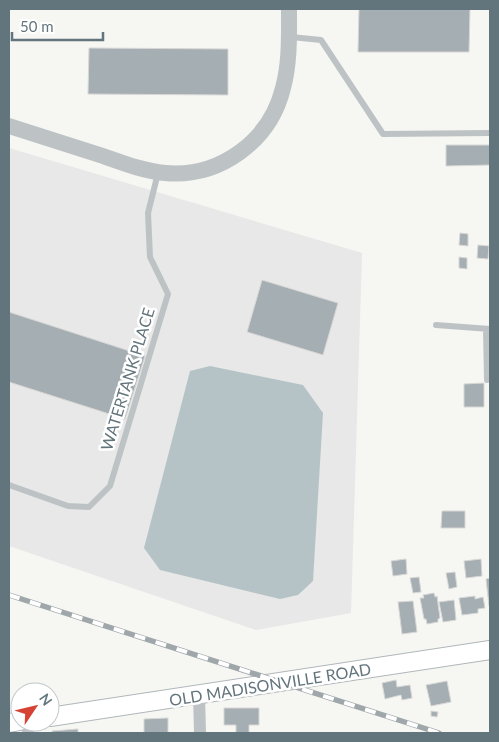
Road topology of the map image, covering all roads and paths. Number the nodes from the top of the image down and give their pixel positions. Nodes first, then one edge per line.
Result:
1 (289, 9) edge
2 (289, 37) junction
3 (9, 126) edge
4 (490, 133) edge
5 (158, 172) junction
6 (436, 325) dead end
7 (488, 328) edge
8 (487, 380) dead end
9 (9, 485) edge
10 (490, 650) edge
11 (199, 695) junction
12 (60, 716) edge
13 (200, 733) edge

1 - 2 street
2 - 4 lane
2 - 5 street
3 - 5 street
5 - 9 lane, WATERTANK PLACE
6 - 7 lane
7 - 8 lane
10 - 11 main road, OLD MADISONVILLE ROAD
11 - 12 main road, OLD MADISONVILLE ROAD
11 - 13 street

